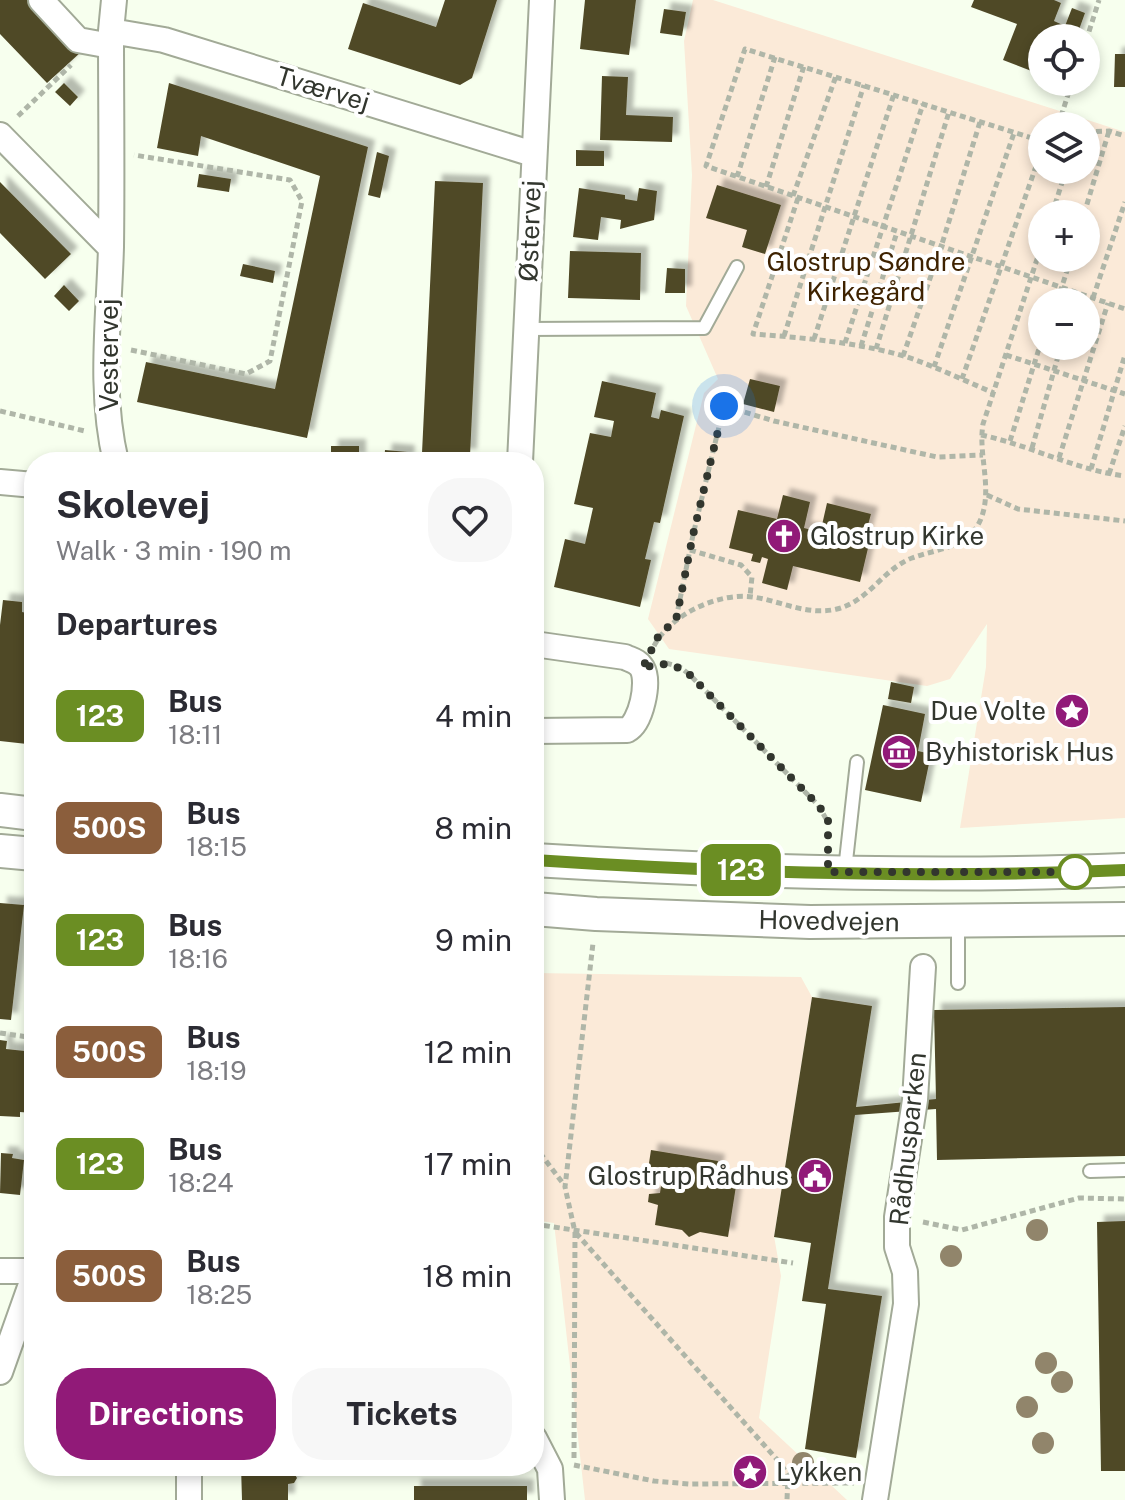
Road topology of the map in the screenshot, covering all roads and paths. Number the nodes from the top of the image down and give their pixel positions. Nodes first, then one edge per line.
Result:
1 (41, 0) edge
2 (114, 0) edge
3 (542, 0) edge
4 (1099, 0) edge
5 (1091, 24) edge
6 (111, 38) junction
7 (84, 41) junction
8 (775, 57) junction
9 (804, 66) junction
10 (836, 76) junction
11 (864, 85) junction
12 (894, 94) junction
13 (923, 104) junction
14 (949, 112) junction
15 (980, 122) junction
16 (5, 130) edge
17 (1100, 131) edge
18 (1109, 131) junction
19 (1014, 133) junction
20 (1125, 136) edge
21 (1028, 137) edge
22 (111, 151) junction
23 (533, 154) junction
24 (737, 177) junction
25 (1030, 184) edge
26 (766, 187) junction
27 (795, 197) junction
28 (1088, 200) edge
29 (1125, 202) edge
30 (826, 207) junction
31 (854, 217) junction
32 (883, 227) junction
33 (897, 232) junction
34 (913, 237) junction
35 (941, 247) junction
36 (111, 248) junction
37 (971, 257) junction
38 (737, 267) dead end
39 (1001, 267) junction
40 (1033, 272) edge
41 (1067, 272) edge
42 (1031, 277) junction
43 (1062, 287) joint
44 (1096, 288) edge
45 (1100, 300) edge
46 (1108, 303) junction
47 (1124, 306) edge
48 (526, 329) junction
49 (784, 336) junction
50 (814, 339) junction
51 (845, 343) junction
52 (106, 345) junction
53 (861, 346) junction
54 (876, 349) junction
55 (1006, 355) junction
56 (1125, 355) edge
57 (903, 356) junction
58 (1034, 360) edge
59 (1057, 360) edge
60 (1032, 364) junction
61 (934, 367) junction
62 (1054, 371) junction
63 (962, 379) junction
64 (1084, 381) junction
65 (1113, 390) junction
66 (994, 393) junction
67 (1125, 394) edge
68 (0, 411) edge
69 (1125, 426) edge
70 (110, 435) junction
71 (981, 435) junction
72 (1010, 441) junction
73 (1032, 448) junction
74 (114, 452) edge
75 (520, 452) edge
76 (983, 455) junction
77 (1059, 458) junction
78 (1091, 469) junction
79 (1109, 474) junction
80 (1125, 476) edge
81 (0, 482) edge
82 (24, 484) edge
83 (0, 489) edge
84 (987, 495) junction
85 (1125, 521) edge
86 (690, 550) junction
87 (750, 596) junction
88 (676, 620) junction
89 (544, 645) edge
90 (642, 669) junction
91 (544, 731) edge
92 (857, 762) dead end
93 (0, 810) edge
94 (24, 813) edge
95 (0, 851) edge
96 (24, 853) edge
97 (544, 861) edge
98 (1125, 870) edge
99 (836, 872) junction
100 (544, 910) edge
101 (596, 914) junction
102 (1125, 919) edge
103 (958, 922) junction
104 (923, 967) dead end
105 (958, 983) dead end
106 (0, 1033) edge
107 (24, 1036) edge
108 (544, 1159) edge
109 (1125, 1170) edge
110 (1090, 1171) dead end
111 (565, 1187) junction
112 (1125, 1199) edge
113 (897, 1217) junction
114 (544, 1226) edge
115 (575, 1232) junction
116 (793, 1263) dead end
117 (0, 1271) edge
118 (24, 1273) edge
119 (24, 1303) edge
120 (0, 1372) edge
121 (544, 1457) edge
122 (574, 1465) junction
123 (550, 1469) junction
124 (189, 1476) edge
125 (790, 1483) junction
126 (876, 1493) edge
127 (189, 1500) edge
128 (552, 1500) edge
129 (787, 1500) edge

1 - 7 street
2 - 6 street, Vestervej
3 - 23 street, Østervej
4 - 5 path
6 - 7 street
6 - 22 street, Vestervej
6 - 23 street, Tværvej
7 - 16 path
8 - 9 path
8 - 24 path
8 - 24 path
9 - 10 path
9 - 26 path
10 - 11 path
10 - 27 path
11 - 12 path
11 - 30 path
12 - 13 path
12 - 31 path
13 - 14 path
13 - 32 path
14 - 15 path
14 - 34 path
15 - 19 path
15 - 35 path
16 - 36 street
17 - 18 path
18 - 20 path
18 - 28 path
19 - 21 path
19 - 37 path
22 - 36 street, Vestervej
22 - 52 path
23 - 48 street, Østervej
24 - 26 path
25 - 39 path
26 - 27 path
27 - 30 path
27 - 49 path
29 - 44 path
30 - 31 path
30 - 49 path
31 - 32 path
31 - 50 path
32 - 33 path
32 - 51 path
33 - 34 path
33 - 53 path
34 - 35 path
34 - 54 path
35 - 37 path
35 - 57 path
36 - 52 street, Vestervej
37 - 39 path
37 - 61 path
38 - 48 lane
39 - 42 path
39 - 63 path
40 - 42 path
41 - 43 path
42 - 43 path
42 - 55 path
45 - 46 path
46 - 47 path
46 - 64 path
48 - 75 street, Østervej
49 - 50 path
50 - 51 path
51 - 53 path
52 - 70 street, Vestervej
53 - 54 path
54 - 57 path
55 - 60 path
55 - 66 path
56 - 65 path
57 - 61 path
58 - 60 path
59 - 62 path
60 - 62 path
60 - 72 path
61 - 63 path
62 - 64 path
62 - 73 path
63 - 66 path
64 - 65 path
64 - 77 path
65 - 67 path
65 - 78 path
66 - 71 path
68 - 70 path
69 - 79 path
70 - 74 street, Vestervej
71 - 72 path
71 - 76 path
72 - 73 path
73 - 77 path
76 - 84 path
76 - 86 path
77 - 78 path
78 - 79 path
79 - 80 path
81 - 82 street
81 - 83 lane
84 - 85 path
84 - 87 path
86 - 87 path
86 - 88 path
87 - 88 path
88 - 90 path
89 - 90 street
90 - 91 street
90 - 99 path
92 - 99 lane
93 - 94 main road
95 - 96 main road
97 - 99 main road, Hovedvejen
98 - 99 main road, Hovedvejen
100 - 101 main road, Hovedvejen
101 - 103 main road, Hovedvejen
101 - 111 path
102 - 103 main road, Hovedvejen
103 - 105 lane
104 - 113 street, Rådhusparken
106 - 107 path
108 - 111 path
109 - 110 lane
111 - 115 path
112 - 113 path
113 - 126 street, Rådhusparken
114 - 115 path
115 - 116 path
115 - 122 path
115 - 125 path
117 - 118 street
119 - 120 street
121 - 123 street
122 - 123 path
122 - 125 path
123 - 128 street
124 - 127 street
125 - 126 path
125 - 129 path

